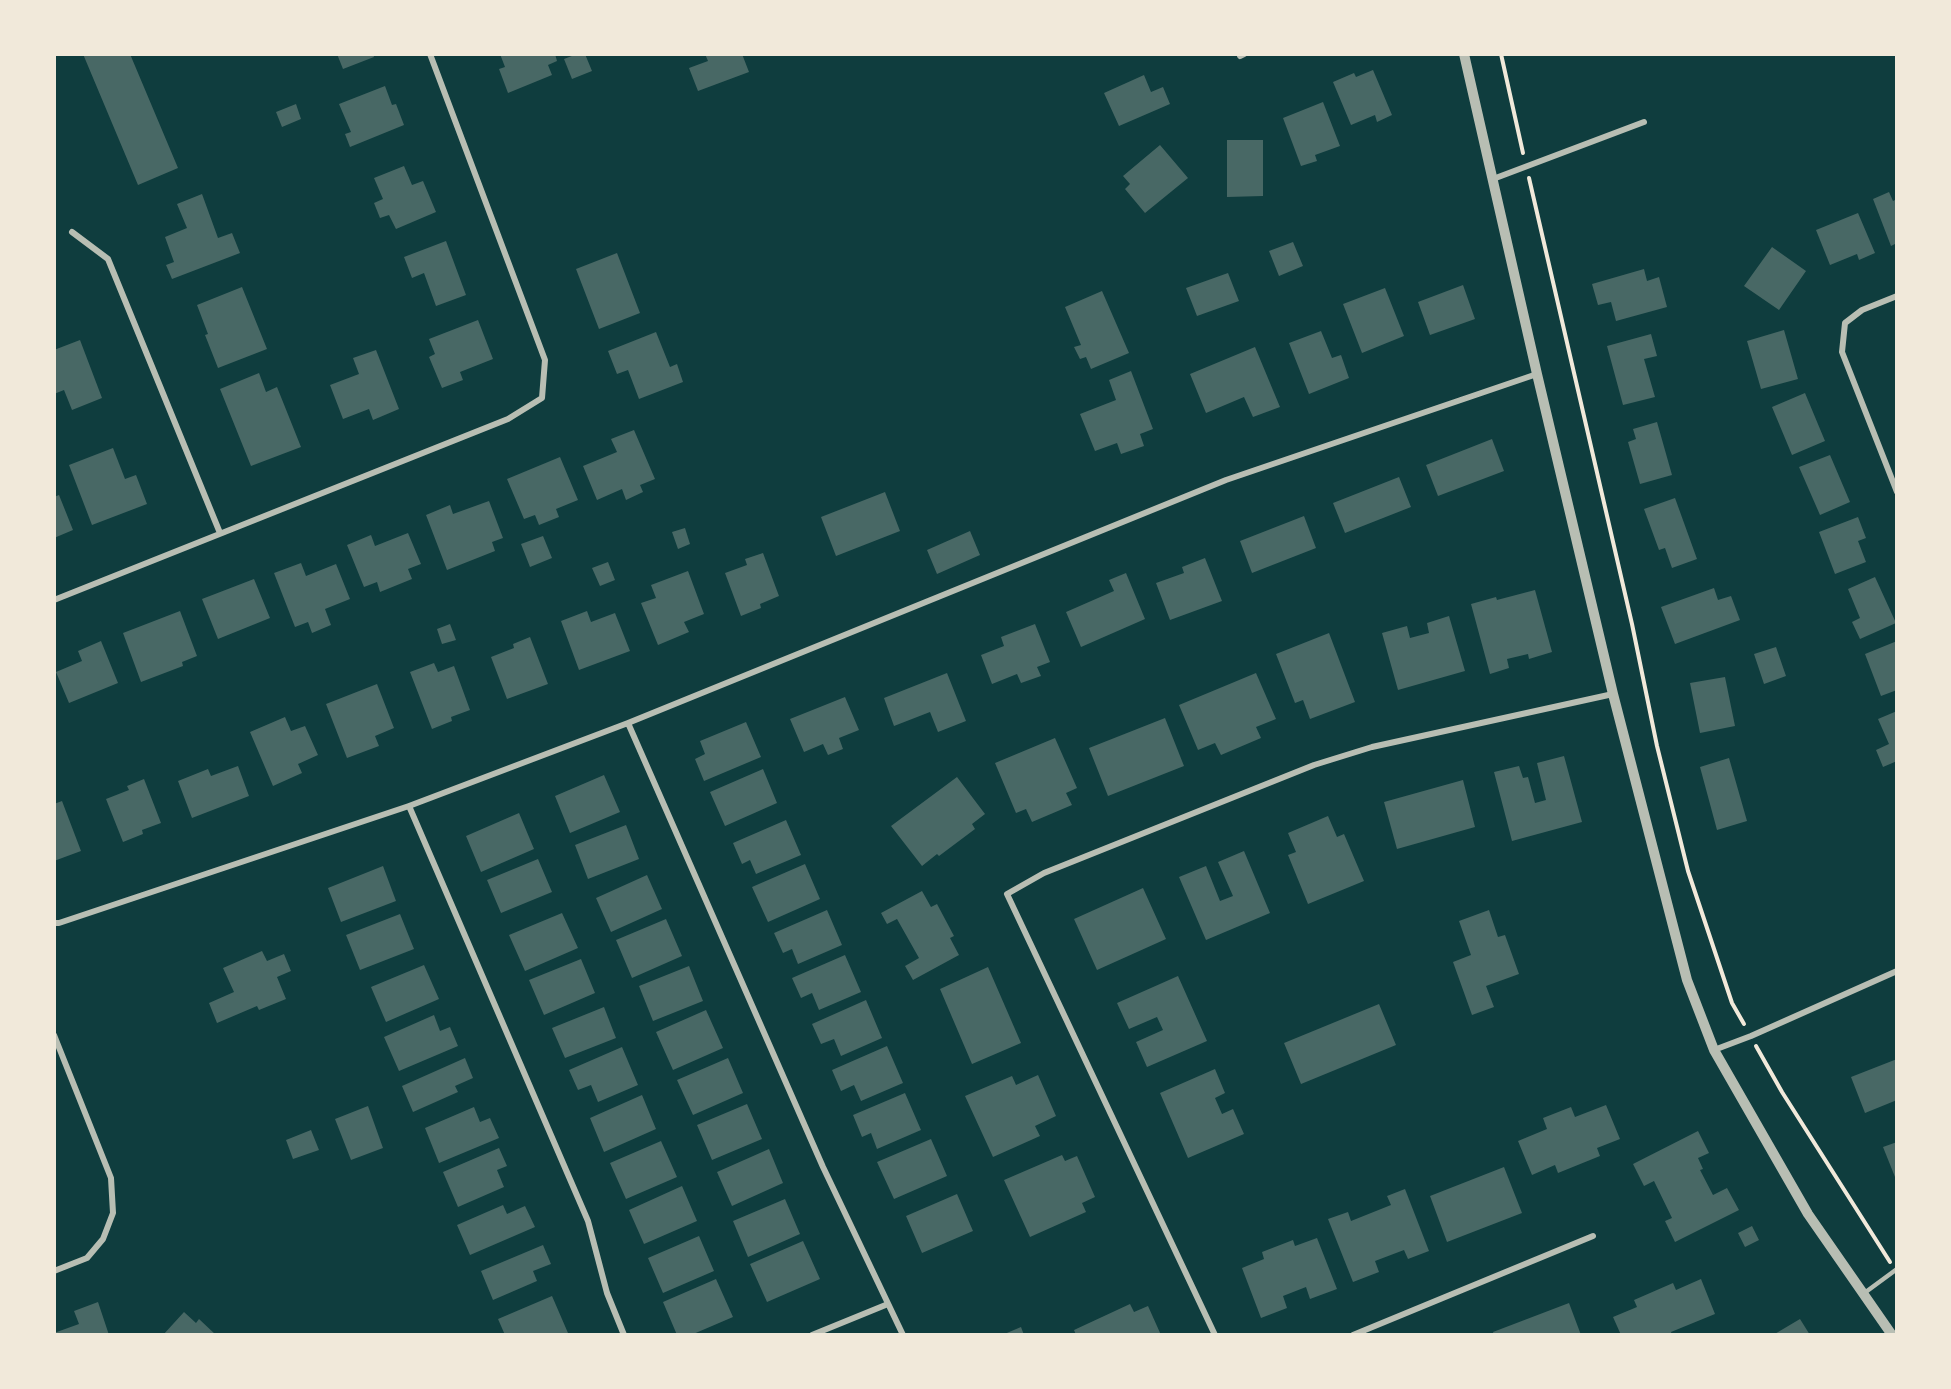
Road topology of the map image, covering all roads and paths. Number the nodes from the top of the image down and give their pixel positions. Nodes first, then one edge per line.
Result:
1 (430, 54) edge
2 (1464, 54) edge
3 (1501, 54) edge
4 (1644, 122) dead end
5 (1526, 167) junction
6 (1493, 179) junction
7 (72, 232) dead end
8 (1897, 296) edge
9 (1537, 374) junction
10 (1897, 492) edge
11 (220, 534) junction
12 (54, 600) edge
13 (1613, 694) junction
14 (628, 723) junction
15 (410, 806) junction
16 (54, 923) edge
17 (1897, 971) edge
18 (1732, 1003) dead end
19 (54, 1035) edge
20 (1714, 1050) junction
21 (1762, 1056) dead end
22 (1593, 1236) dead end
23 (1896, 1270) edge
24 (54, 1271) edge
25 (1863, 1294) junction
26 (888, 1304) junction
27 (624, 1335) edge
28 (812, 1335) edge
29 (903, 1335) edge
30 (1215, 1335) edge
31 (1353, 1335) edge
32 (1892, 1335) edge

1 - 11 street
2 - 6 street
3 - 5 path
4 - 5 street
5 - 6 street
5 - 18 path
6 - 9 street
7 - 11 street
8 - 10 street
9 - 13 street
9 - 14 street
11 - 12 street
13 - 20 street
13 - 30 street
14 - 15 street
14 - 26 street
15 - 16 street
15 - 27 street
17 - 20 street
19 - 24 street
20 - 25 street
21 - 23 path
22 - 31 street
23 - 25 lane
25 - 32 street
26 - 28 street
26 - 29 street

